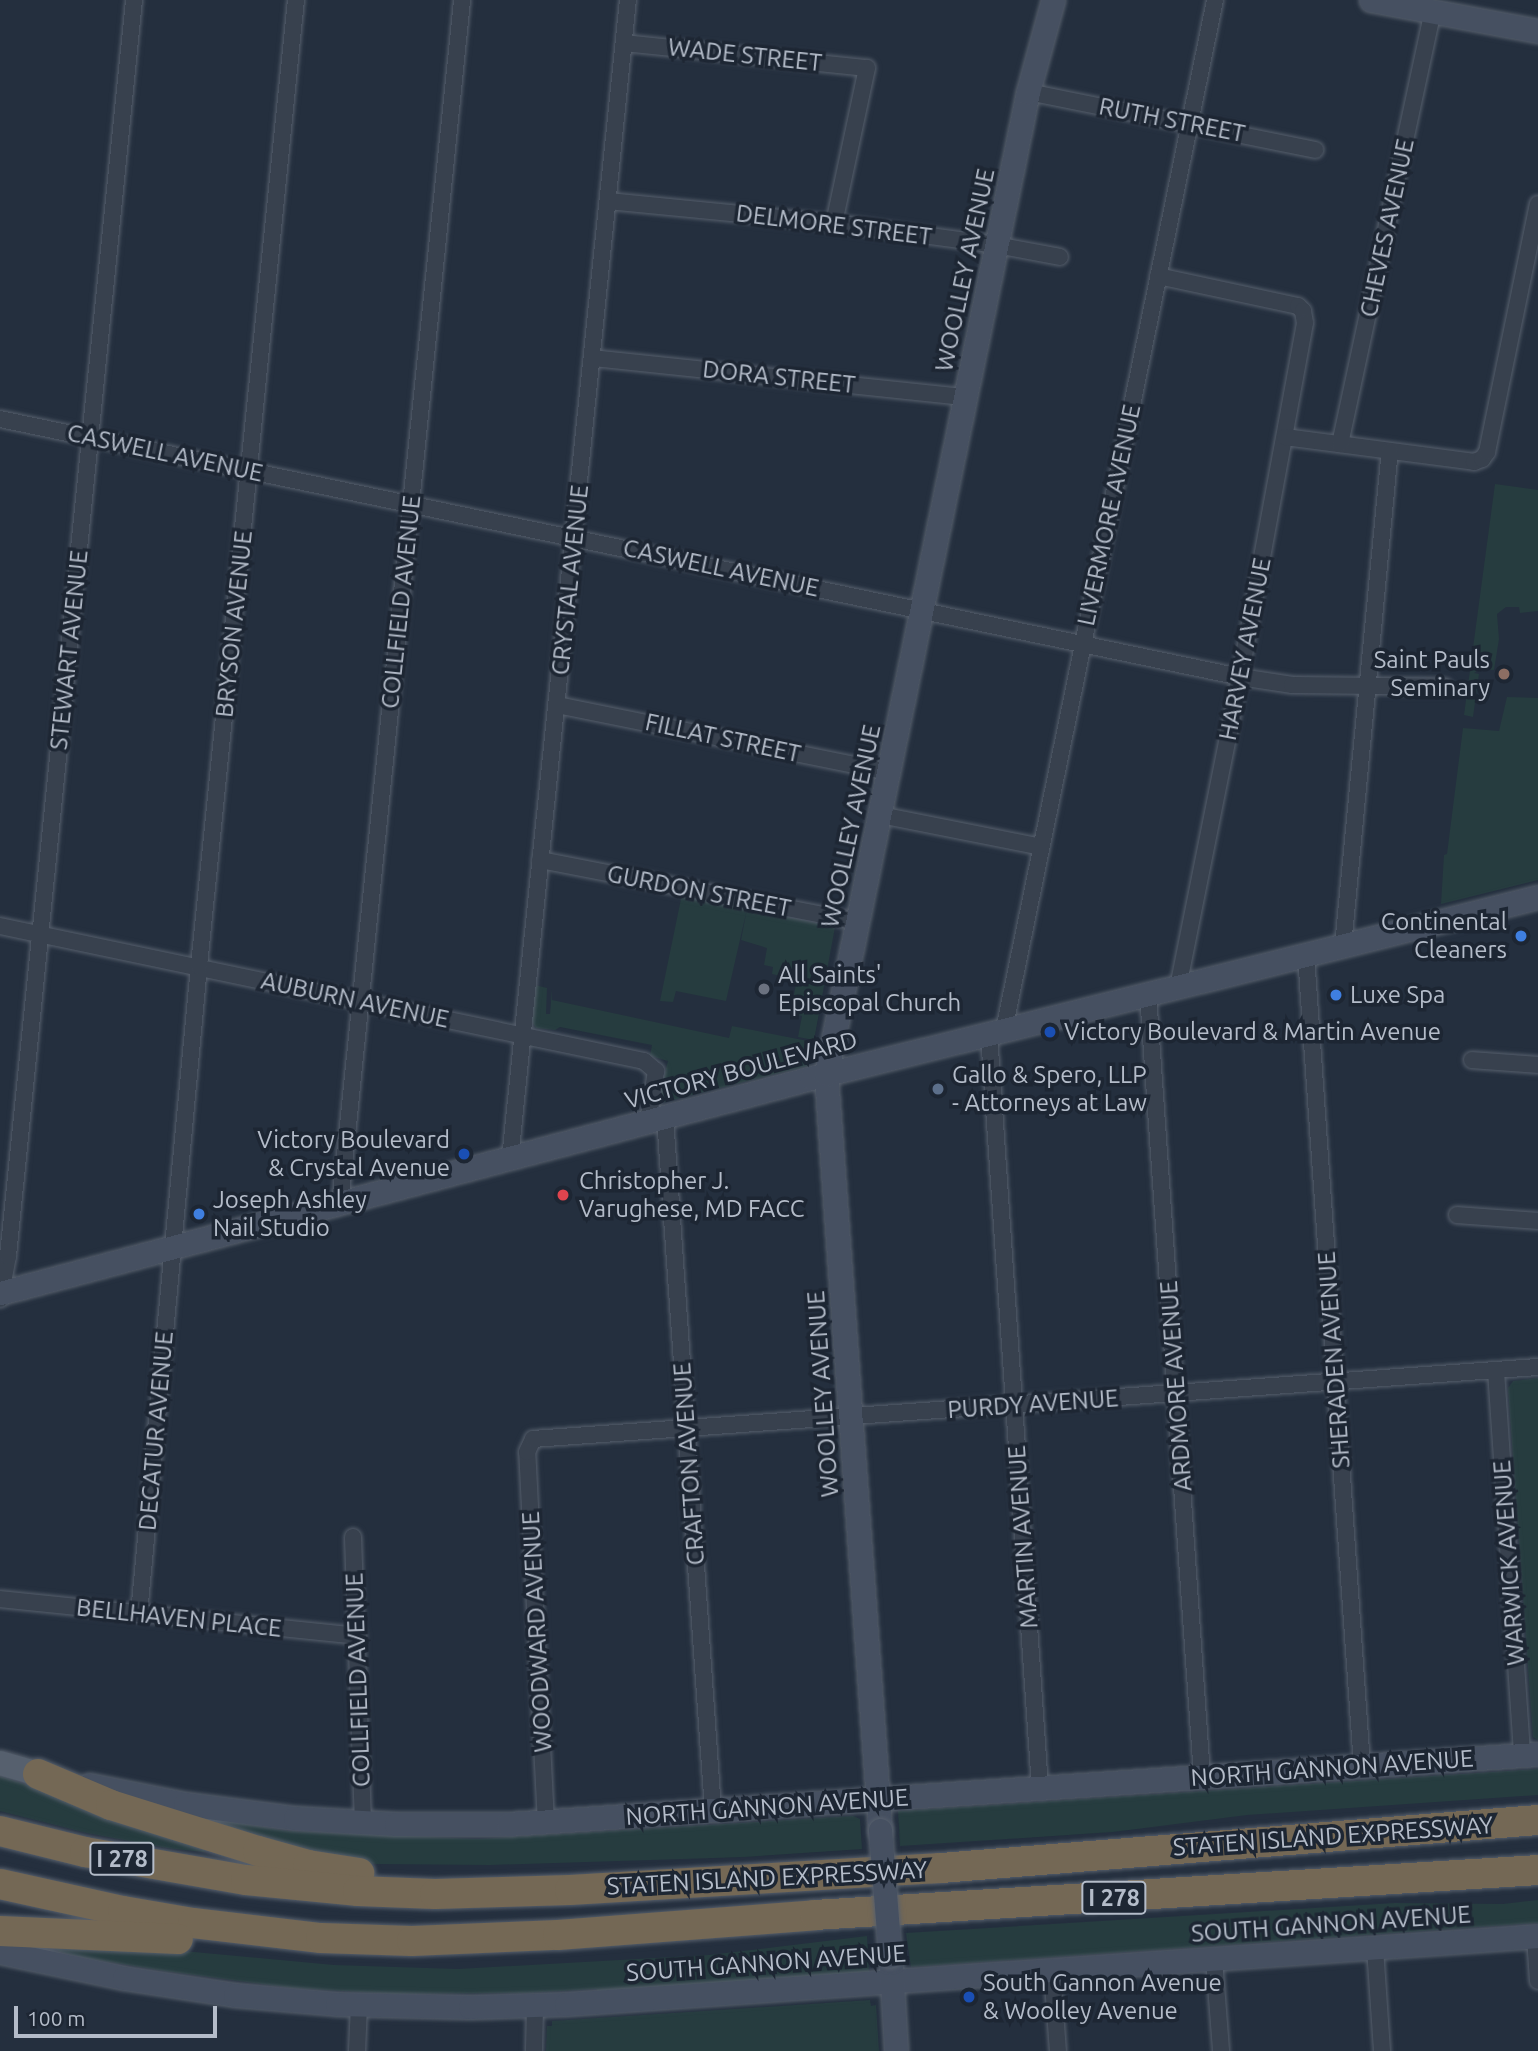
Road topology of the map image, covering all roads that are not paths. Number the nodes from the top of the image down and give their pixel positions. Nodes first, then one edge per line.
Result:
1 (134, 0) edge
2 (296, 0) edge
3 (462, 0) edge
4 (628, 0) edge
5 (1053, 0) edge
6 (1215, 0) edge
7 (1371, 0) edge
8 (1449, 9) edge
9 (1538, 31) edge
10 (624, 43) junction
11 (1028, 92) junction
12 (1189, 124) junction
13 (1315, 150) dead end
14 (608, 201) junction
15 (1538, 204) edge
16 (834, 223) junction
17 (996, 245) junction
18 (1060, 257) dead end
19 (1158, 276) junction
20 (592, 358) junction
21 (965, 397) junction
22 (0, 419) edge
23 (1285, 437) junction
24 (90, 438) junction
25 (1340, 444) junction
26 (1390, 451) junction
27 (250, 471) junction
28 (411, 504) junction
29 (575, 538) junction
30 (922, 610) junction
31 (1083, 644) junction
32 (1240, 677) junction
33 (1367, 686) junction
34 (1445, 687) dead end
35 (557, 705) junction
36 (889, 772) junction
37 (880, 815) junction
38 (1041, 847) junction
39 (540, 860) junction
40 (1538, 897) edge
41 (858, 922) junction
42 (0, 926) edge
43 (40, 934) junction
44 (1343, 946) junction
45 (1306, 955) junction
46 (199, 966) junction
47 (1178, 987) junction
48 (1148, 994) junction
49 (360, 1001) junction
50 (997, 1032) junction
51 (520, 1037) junction
52 (1472, 1060) dead end
53 (1538, 1065) edge
54 (827, 1074) junction
55 (657, 1119) junction
56 (510, 1159) junction
57 (340, 1203) junction
58 (1457, 1215) dead end
59 (1538, 1221) edge
60 (174, 1248) junction
61 (0, 1295) edge
62 (1538, 1367) edge
63 (1496, 1371) junction
64 (1336, 1383) junction
65 (1176, 1394) junction
66 (1015, 1405) junction
67 (851, 1416) junction
68 (687, 1426) junction
69 (529, 1442) joint
70 (353, 1537) dead end
71 (0, 1599) edge
72 (139, 1614) junction
73 (358, 1636) junction
74 (1530, 1755) edge
75 (0, 1763) edge
76 (1363, 1766) junction
77 (38, 1774) junction
78 (1202, 1777) junction
79 (1040, 1788) junction
80 (878, 1800) junction
81 (713, 1811) junction
82 (1538, 1820) edge
83 (363, 1822) junction
84 (547, 1823) junction
85 (0, 1831) edge
86 (1538, 1870) edge
87 (0, 1884) edge
88 (480, 1894) junction
89 (0, 1931) edge
90 (1536, 1937) edge
91 (321, 1938) junction
92 (1375, 1948) junction
93 (0, 1952) edge
94 (1214, 1959) junction
95 (1052, 1970) junction
96 (892, 1981) junction
97 (1538, 1981) edge
98 (359, 2005) junction
99 (535, 2006) junction
100 (357, 2051) edge
101 (534, 2051) edge
102 (896, 2051) edge
103 (1058, 2051) edge
104 (1221, 2051) edge
105 (1382, 2051) edge

1 - 24 street, STEWART AVENUE
2 - 27 street, BRYSON AVENUE
3 - 28 street, COLLFIELD AVENUE
4 - 10 street, CRYSTAL AVENUE
5 - 11 main road, WOOLLEY AVENUE
6 - 12 street, LIVERMORE AVENUE
7 - 8 main road
8 - 9 main road
8 - 25 street, CHEVES AVENUE
10 - 14 street, CRYSTAL AVENUE
10 - 16 street, WADE STREET
11 - 12 street, RUTH STREET
11 - 17 main road, WOOLLEY AVENUE
12 - 13 street, RUTH STREET
12 - 19 street, LIVERMORE AVENUE
14 - 16 street, DELMORE STREET
14 - 20 street, CRYSTAL AVENUE
15 - 26 street
16 - 17 street, DELMORE STREET
17 - 18 street, DELMORE STREET
17 - 21 main road, WOOLLEY AVENUE
19 - 23 street, HARVEY AVENUE
19 - 31 street, LIVERMORE AVENUE
20 - 21 street, DORA STREET
20 - 29 street, CRYSTAL AVENUE
21 - 30 main road, WOOLLEY AVENUE
22 - 24 street, CASWELL AVENUE
23 - 25 street
23 - 32 street, HARVEY AVENUE
24 - 27 street, CASWELL AVENUE
24 - 43 street, STEWART AVENUE
25 - 26 street
26 - 33 street
27 - 28 street, CASWELL AVENUE
27 - 46 street, BRYSON AVENUE
28 - 29 street, CASWELL AVENUE
28 - 49 street, COLLFIELD AVENUE
29 - 30 street, CASWELL AVENUE
29 - 35 street, CRYSTAL AVENUE
30 - 31 street, CASWELL AVENUE
30 - 36 main road, WOOLLEY AVENUE
31 - 32 street, CASWELL AVENUE
31 - 38 street, LIVERMORE AVENUE
32 - 33 street, CASWELL AVENUE
32 - 47 street, HARVEY AVENUE
33 - 34 street, CASWELL AVENUE
33 - 44 street
35 - 36 street, FILLAT STREET
35 - 39 street, CRYSTAL AVENUE
36 - 37 main road, WOOLLEY AVENUE
37 - 38 street
37 - 41 main road, WOOLLEY AVENUE
38 - 50 street, LIVERMORE AVENUE
39 - 41 street, GURDON STREET
39 - 51 street, CRYSTAL AVENUE
40 - 44 main road, VICTORY BOULEVARD
41 - 54 main road, WOOLLEY AVENUE
42 - 43 street, AUBURN AVENUE
43 - 46 street, AUBURN AVENUE
43 - 61 street, STEWART AVENUE
44 - 45 main road, VICTORY BOULEVARD
45 - 47 main road, VICTORY BOULEVARD
45 - 64 street, SHERADEN AVENUE
46 - 49 street, AUBURN AVENUE
46 - 60 street, BRYSON AVENUE
47 - 48 main road, VICTORY BOULEVARD
48 - 50 main road, VICTORY BOULEVARD
48 - 65 street, ARDMORE AVENUE
49 - 51 street, AUBURN AVENUE
49 - 57 street, COLLFIELD AVENUE
50 - 54 main road, VICTORY BOULEVARD
50 - 66 street, MARTIN AVENUE
51 - 55 street, AUBURN AVENUE
51 - 56 street, CRYSTAL AVENUE
52 - 53 street
54 - 55 main road, VICTORY BOULEVARD
54 - 67 main road, WOOLLEY AVENUE
55 - 56 main road, VICTORY BOULEVARD
55 - 68 street, CRAFTON AVENUE
56 - 57 main road, VICTORY BOULEVARD
57 - 60 main road, VICTORY BOULEVARD
58 - 59 street
60 - 61 main road, VICTORY BOULEVARD
60 - 72 street, DECATUR AVENUE
62 - 63 street, PURDY AVENUE
63 - 64 street, PURDY AVENUE
63 - 74 street, WARWICK AVENUE
64 - 65 street, PURDY AVENUE
64 - 76 street, SHERADEN AVENUE
65 - 66 street, PURDY AVENUE
65 - 78 street, ARDMORE AVENUE
66 - 67 street, PURDY AVENUE
66 - 79 street, MARTIN AVENUE
67 - 68 street, PURDY AVENUE
67 - 80 main road, WOOLLEY AVENUE
68 - 69 street, PURDY AVENUE
68 - 81 street, CRAFTON AVENUE
69 - 84 street, WOODWARD AVENUE
70 - 73 street, COLLFIELD AVENUE
71 - 72 street, BELLHAVEN PLACE
72 - 73 street, BELLHAVEN PLACE
73 - 83 street, COLLFIELD AVENUE
74 - 76 main road, NORTH GANNON AVENUE
75 - 77 main road, NORTH GANNON AVENUE
76 - 78 main road, NORTH GANNON AVENUE
77 - 83 main road, NORTH GANNON AVENUE
77 - 88 highway
78 - 79 main road, NORTH GANNON AVENUE
79 - 80 main road, NORTH GANNON AVENUE
80 - 81 main road, NORTH GANNON AVENUE
80 - 96 main road, WOOLLEY AVENUE, bridge
81 - 84 main road, NORTH GANNON AVENUE
82 - 88 highway, STATEN ISLAND EXPRESSWAY / I 278
83 - 84 main road, NORTH GANNON AVENUE
85 - 88 highway, STATEN ISLAND EXPRESSWAY / I 278
86 - 91 highway, STATEN ISLAND EXPRESSWAY / I 278
87 - 91 highway, STATEN ISLAND EXPRESSWAY / I 278
89 - 91 highway
90 - 92 main road, SOUTH GANNON AVENUE
90 - 97 street
92 - 94 main road, SOUTH GANNON AVENUE
92 - 105 street
93 - 98 main road, SOUTH GANNON AVENUE
94 - 95 main road, SOUTH GANNON AVENUE
94 - 104 street
95 - 96 main road, SOUTH GANNON AVENUE
95 - 103 street
96 - 99 main road, SOUTH GANNON AVENUE
96 - 102 main road, WOOLLEY AVENUE
98 - 99 main road, SOUTH GANNON AVENUE
98 - 100 street
99 - 101 street

